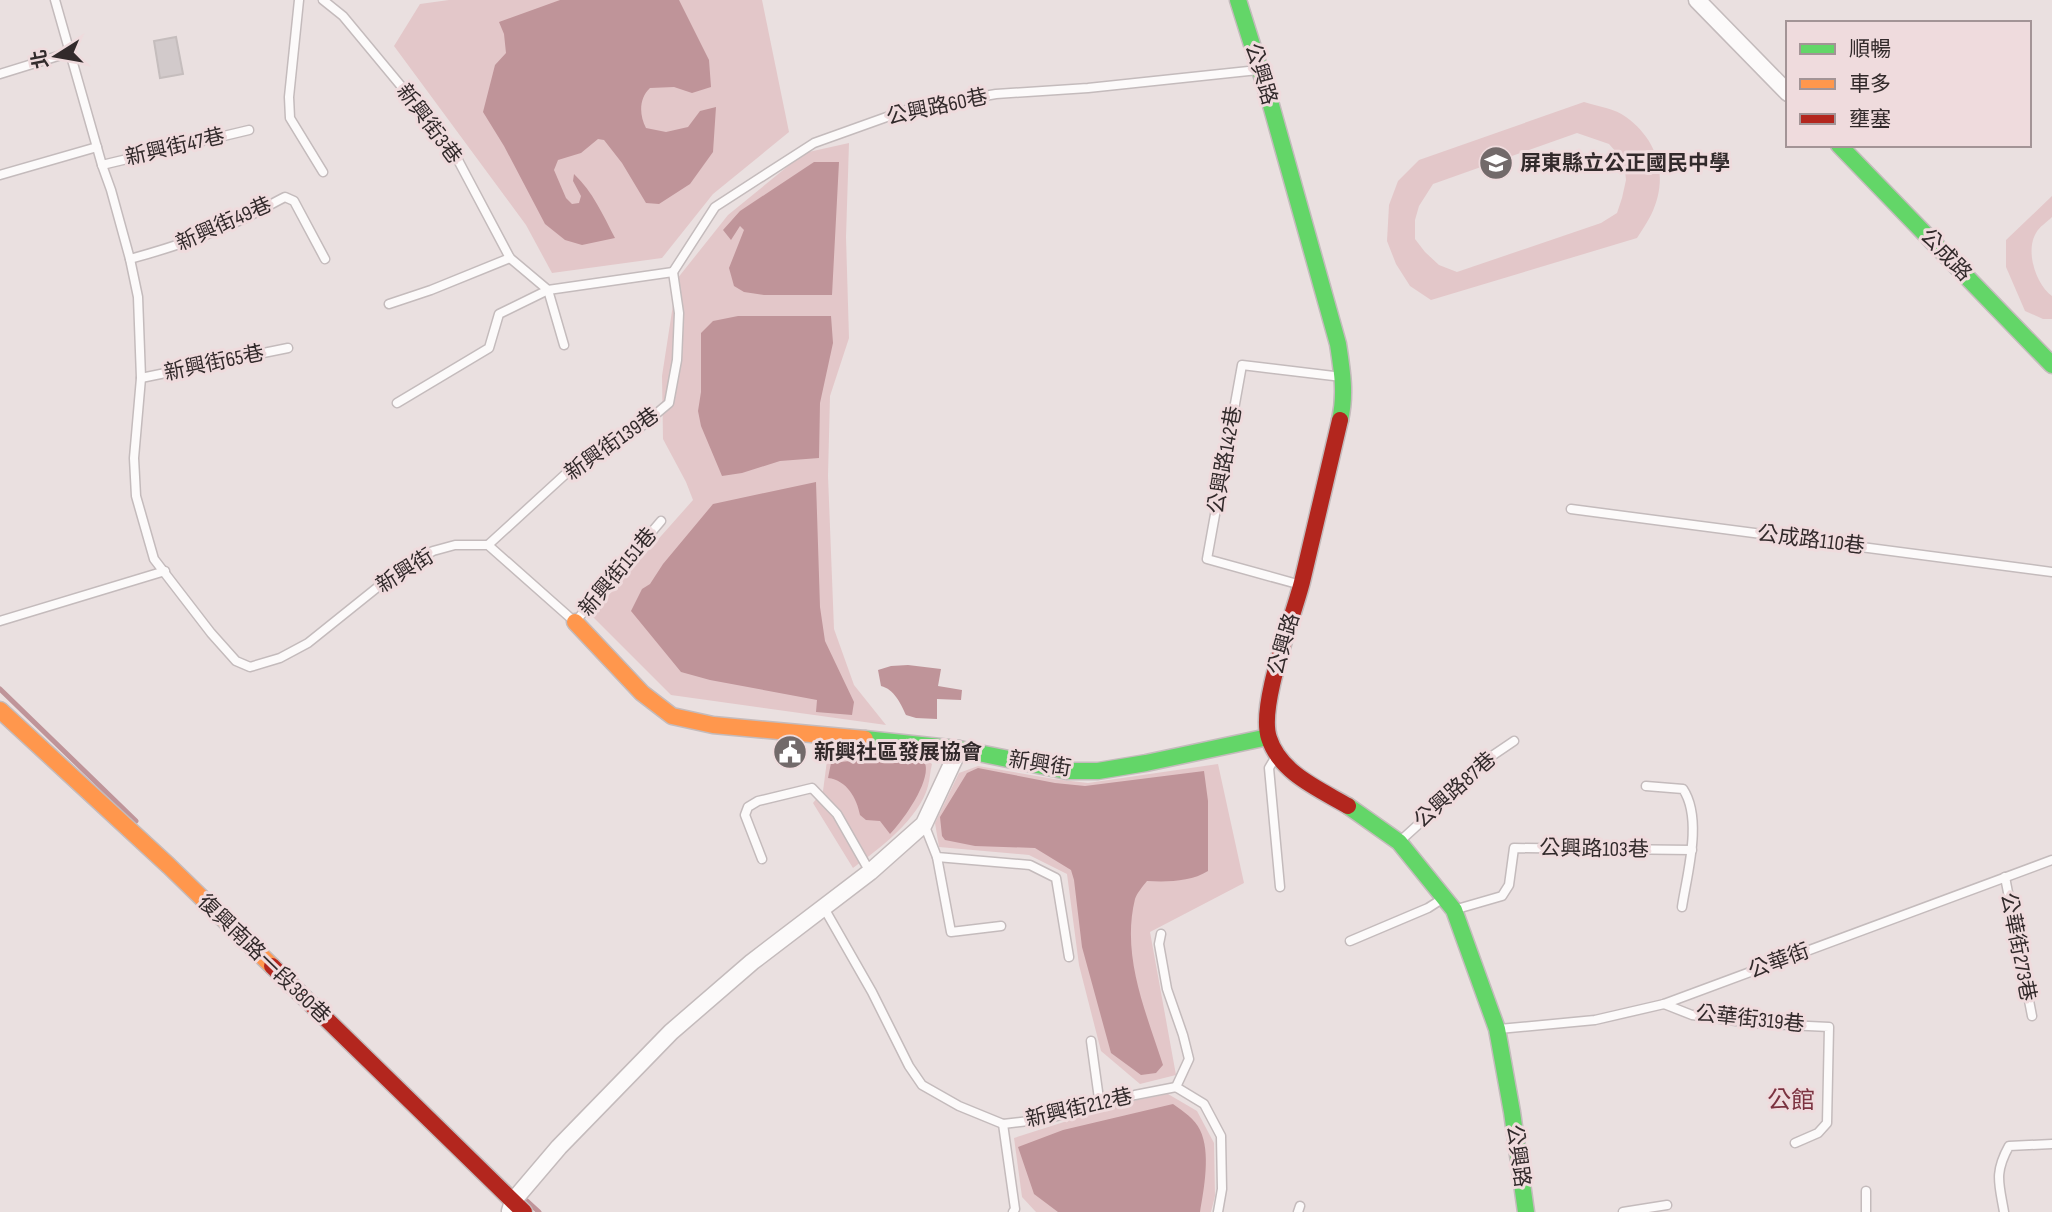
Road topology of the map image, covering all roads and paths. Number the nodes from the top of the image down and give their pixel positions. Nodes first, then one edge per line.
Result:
1 (55, 0) edge
2 (299, 0) edge
3 (323, 0) edge
4 (1238, 0) edge
5 (1697, 0) edge
6 (71, 52) junction
7 (1259, 70) junction
8 (0, 74) edge
9 (1786, 91) edge
10 (249, 130) dead end
11 (97, 147) junction
12 (1841, 147) edge
13 (102, 165) junction
14 (323, 172) dead end
15 (0, 174) edge
16 (510, 258) junction
17 (130, 259) junction
18 (325, 259) dead end
19 (673, 272) junction
20 (548, 290) junction
21 (389, 304) dead end
22 (564, 345) dead end
23 (288, 348) dead end
24 (2052, 365) edge
25 (1343, 377) junction
26 (141, 378) junction
27 (397, 403) dead end
28 (1570, 509) dead end
29 (661, 521) dead end
30 (488, 545) junction
31 (165, 571) junction
32 (2052, 572) edge
33 (1301, 585) junction
34 (0, 621) edge
35 (575, 622) junction
36 (0, 710) edge
37 (1268, 737) junction
38 (1514, 741) dead end
39 (959, 749) junction
40 (1276, 755) junction
41 (1646, 786) dead end
42 (924, 824) junction
43 (1399, 842) junction
44 (1692, 850) junction
45 (937, 856) junction
46 (762, 859) dead end
47 (2052, 860) edge
48 (870, 872) junction
49 (2004, 877) junction
50 (1280, 887) dead end
51 (1449, 904) junction
52 (1682, 907) dead end
53 (824, 908) junction
54 (1001, 926) dead end
55 (1161, 933) dead end
56 (1350, 940) dead end
57 (1069, 957) dead end
58 (1664, 1003) junction
59 (2032, 1016) dead end
60 (1497, 1029) junction
61 (1091, 1041) dead end
62 (1175, 1087) junction
63 (1100, 1106) junction
64 (1003, 1124) junction
65 (1795, 1143) dead end
66 (2052, 1144) edge
67 (1866, 1191) dead end
68 (1667, 1205) dead end
69 (516, 1208) edge
70 (499, 1212) edge
71 (1013, 1212) edge
72 (1218, 1212) edge
73 (1526, 1212) edge
74 (1623, 1212) edge
75 (1866, 1212) edge
76 (2004, 1212) edge

1 - 6 lane, 新興街
2 - 14 lane
3 - 16 lane, 新興街3巷
4 - 7 street, 公興路
5 - 9 street
6 - 8 lane
6 - 11 lane, 新興街
7 - 19 lane, 公興路60巷
7 - 25 street, 公興路
10 - 13 lane, 新興街47巷
11 - 13 lane, 新興街
11 - 15 lane
12 - 24 street, 公成路
13 - 17 lane, 新興街
16 - 20 lane, 新興街3巷
16 - 21 lane
17 - 18 lane, 新興街49巷
17 - 26 lane, 新興街
19 - 20 lane
19 - 30 lane, 新興街139巷
20 - 22 lane
20 - 27 lane
23 - 26 lane, 新興街65巷
25 - 33 street, 公興路
25 - 33 lane, 公興路142巷
26 - 31 lane, 新興街
28 - 32 lane, 公成路110巷
29 - 35 lane, 新興街151巷
30 - 31 lane, 新興街
30 - 35 lane, 新興街
31 - 34 lane
33 - 37 street, 公興路
35 - 39 street, 新興街
36 - 69 street, 復興南路一段380巷
37 - 39 street, 新興街
37 - 40 street, 公興路
38 - 43 lane, 公興路87巷
39 - 42 street
40 - 43 street, 公興路
40 - 50 lane
41 - 44 lane
42 - 45 lane
42 - 48 street
43 - 51 street, 公興路
44 - 51 lane, 公興路103巷
44 - 52 lane
45 - 54 lane
45 - 57 lane
46 - 48 lane
47 - 49 lane, 公華街
48 - 53 street
49 - 58 lane, 公華街
49 - 59 lane, 公華街273巷
51 - 56 lane
51 - 60 street, 公興路
53 - 64 lane, 新興街212巷
53 - 69 street
55 - 62 lane
58 - 60 lane, 公華街
58 - 65 lane, 公華街319巷
60 - 73 street, 公興路
61 - 63 lane
62 - 63 lane, 新興街212巷
62 - 72 lane
63 - 64 lane, 新興街212巷
64 - 71 lane
66 - 76 lane
67 - 75 lane
68 - 74 lane
69 - 70 lane

